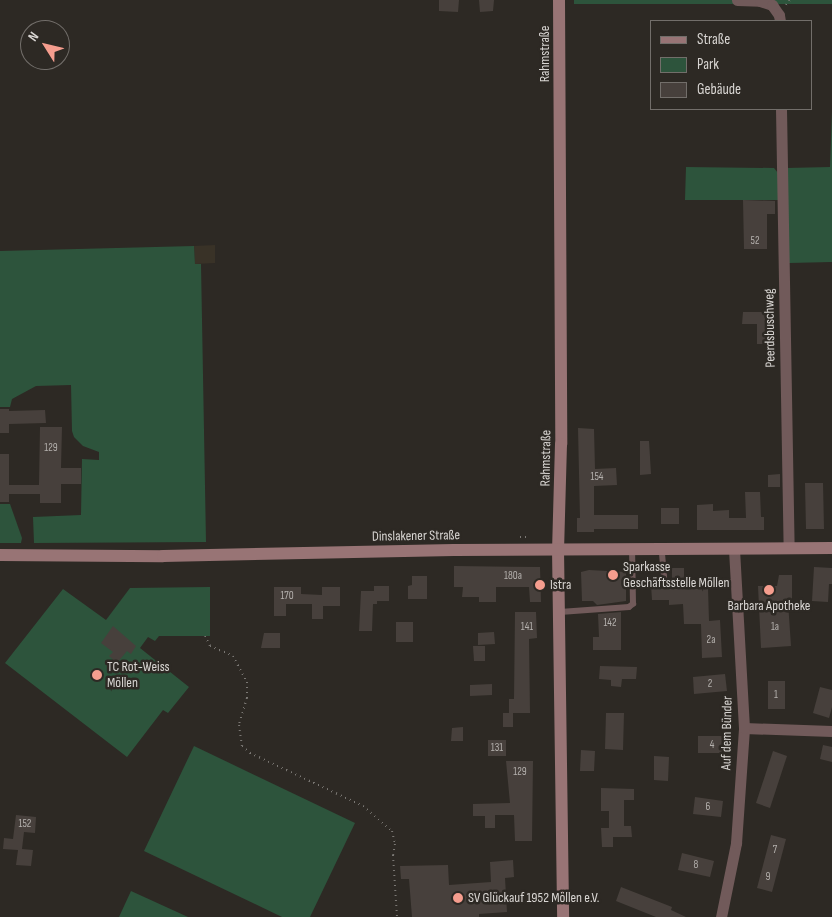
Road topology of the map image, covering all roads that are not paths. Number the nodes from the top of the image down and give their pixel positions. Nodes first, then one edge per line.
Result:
1 (560, 0) edge
2 (737, 0) edge
3 (780, 20) edge
4 (781, 110) edge
5 (789, 547) junction
6 (632, 548) junction
7 (662, 548) junction
8 (734, 548) junction
9 (832, 548) edge
10 (558, 549) junction
11 (0, 555) edge
12 (737, 582) junction
13 (560, 612) junction
14 (744, 728) junction
15 (832, 731) edge
16 (563, 917) edge
17 (721, 917) edge

1 - 10 main road, Rahmstraße
2 - 3 street
4 - 5 street, Peerdsbuschweg
5 - 8 main road, Dinslakener Straße
5 - 9 main road, Dinslakener Straße
6 - 7 main road, Dinslakener Straße
6 - 10 main road, Dinslakener Straße
6 - 13 lane
7 - 8 main road, Dinslakener Straße
7 - 12 lane
8 - 12 street, Auf dem Bünder
10 - 11 main road, Dinslakener Straße
10 - 13 main road, Rahmstraße
12 - 14 street, Auf dem Bünder
13 - 16 main road, Rahmstraße
14 - 15 street
14 - 17 street, Auf dem Bünder

